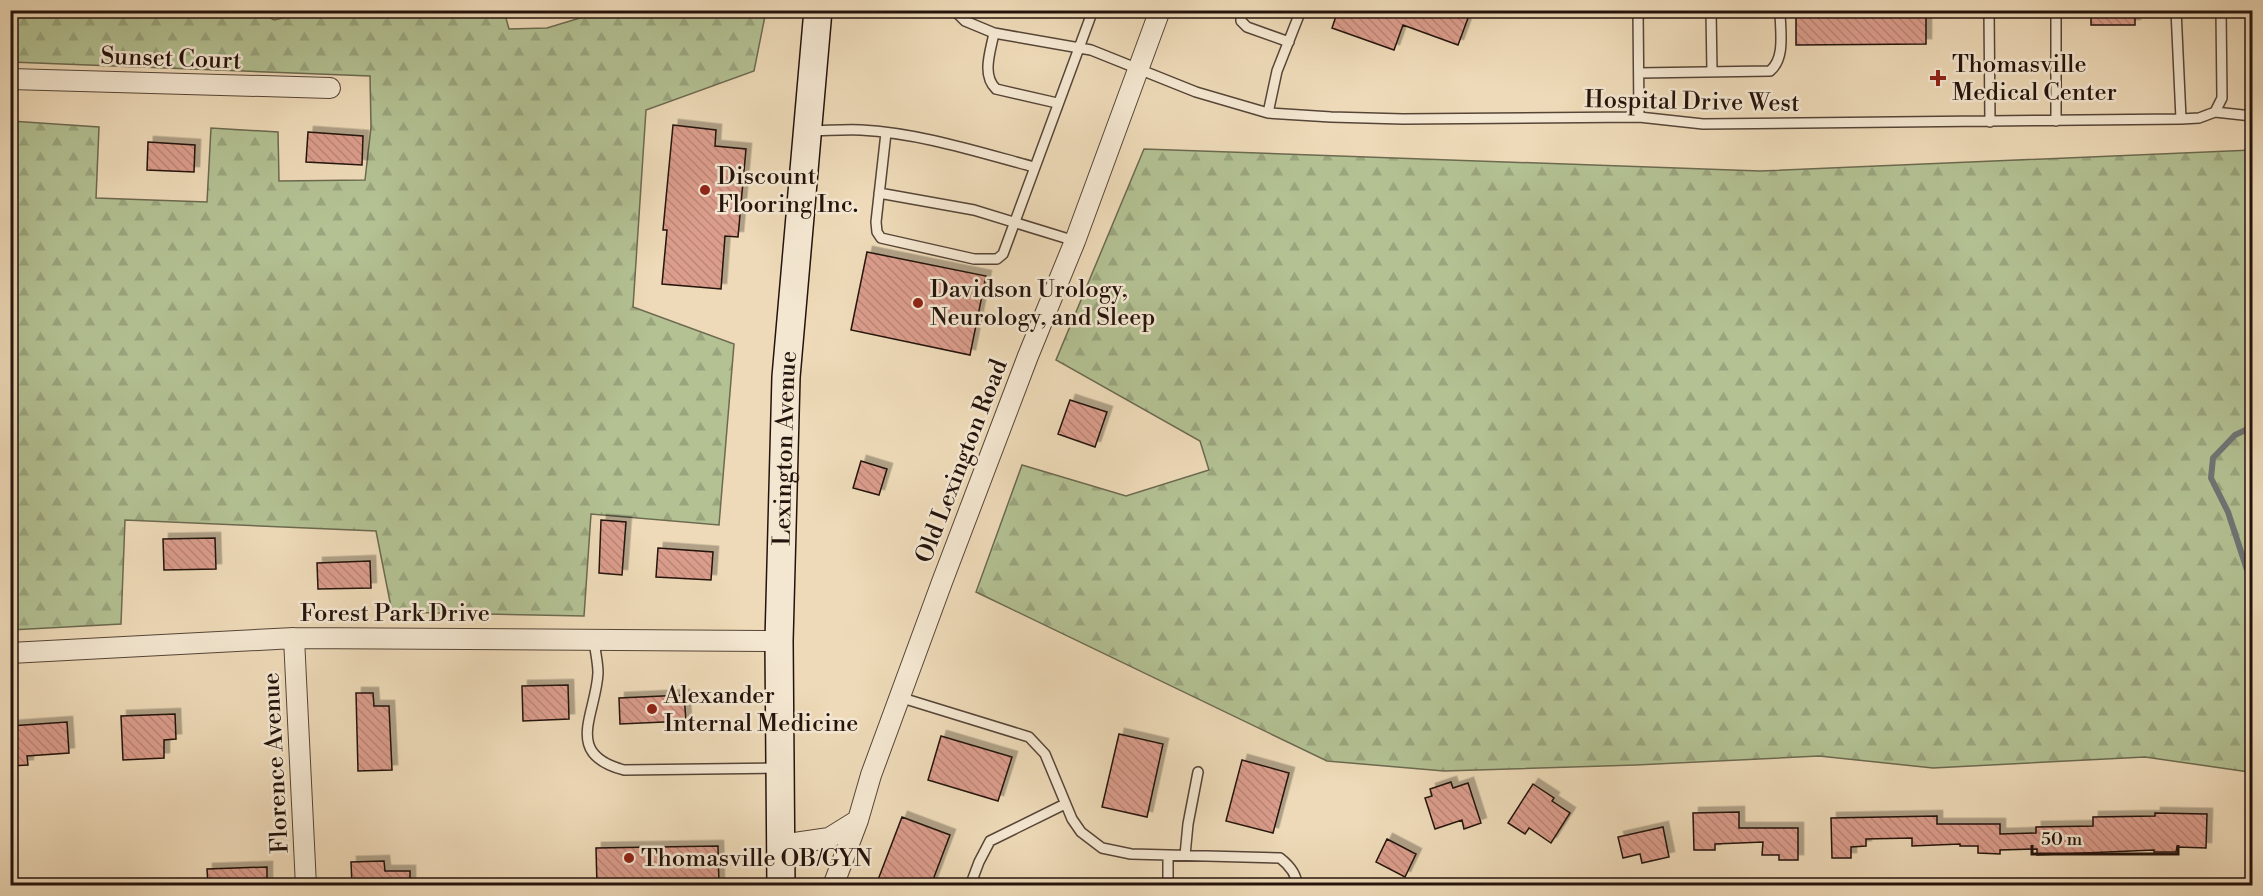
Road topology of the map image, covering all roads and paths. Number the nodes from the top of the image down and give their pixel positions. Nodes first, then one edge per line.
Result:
1 (818, 10) edge
2 (954, 10) edge
3 (1093, 10) edge
4 (1160, 10) edge
5 (1241, 10) edge
6 (1301, 10) edge
7 (1638, 10) edge
8 (1711, 10) edge
9 (1780, 10) edge
10 (1989, 10) edge
11 (2056, 10) edge
12 (2176, 10) edge
13 (2221, 10) edge
14 (994, 33) junction
15 (1289, 42) junction
16 (1078, 47) junction
17 (1137, 69) junction
18 (1712, 72) junction
19 (1639, 73) junction
20 (10, 79) edge
21 (330, 88) dead end
22 (1057, 103) junction
23 (1268, 112) junction
24 (2214, 112) junction
25 (2253, 116) edge
26 (1639, 117) junction
27 (2181, 120) junction
28 (2056, 121) junction
29 (1990, 122) junction
30 (807, 131) junction
31 (886, 133) junction
32 (1034, 167) junction
33 (879, 193) junction
34 (1014, 223) junction
35 (1075, 241) junction
36 (294, 638) junction
37 (594, 640) junction
38 (779, 641) junction
39 (10, 653) edge
40 (899, 697) junction
41 (780, 768) junction
42 (1198, 772) dead end
43 (1065, 804) junction
44 (858, 820) junction
45 (781, 845) junction
46 (1168, 855) junction
47 (1185, 855) junction
48 (306, 885) edge
49 (781, 885) edge
50 (833, 885) edge
51 (970, 885) edge
52 (1168, 885) edge
53 (1297, 885) edge

1 - 30 main road, Lexington Avenue
2 - 14 lane, Hospital Drive West
3 - 16 lane
4 - 17 street, Old Lexington Road
5 - 15 lane
6 - 15 lane
7 - 19 lane
8 - 18 lane
9 - 18 lane
10 - 29 lane
11 - 28 lane
12 - 27 lane
13 - 24 lane
14 - 16 lane, Hospital Drive West
14 - 22 lane
15 - 23 lane
16 - 17 lane, Hospital Drive West
16 - 22 lane
17 - 23 lane, Hospital Drive West
17 - 35 street, Old Lexington Road
18 - 19 lane
19 - 26 lane
20 - 21 street, Sunset Court
22 - 32 lane
23 - 26 lane, Hospital Drive West
24 - 25 lane, Hospital Drive West
24 - 27 lane, Hospital Drive West
26 - 29 lane, Hospital Drive West
27 - 28 lane, Hospital Drive West
28 - 29 lane, Hospital Drive West
30 - 31 lane
30 - 38 main road, Lexington Avenue
31 - 32 lane
31 - 33 lane
32 - 34 lane
33 - 34 lane
33 - 34 lane
34 - 35 lane
35 - 40 street, Old Lexington Road
36 - 37 street, Forest Park Drive
36 - 39 street, Forest Park Drive
36 - 48 street, Florence Avenue
37 - 38 street, Forest Park Drive
37 - 41 lane
38 - 41 main road, Lexington Avenue
40 - 43 lane
40 - 44 street, Old Lexington Road
41 - 45 main road, Lexington Avenue
42 - 47 lane
43 - 46 lane
43 - 51 lane
44 - 45 street
44 - 50 street, Old Lexington Road
45 - 49 main road, Lexington Avenue
46 - 47 lane
46 - 52 lane
47 - 53 lane

